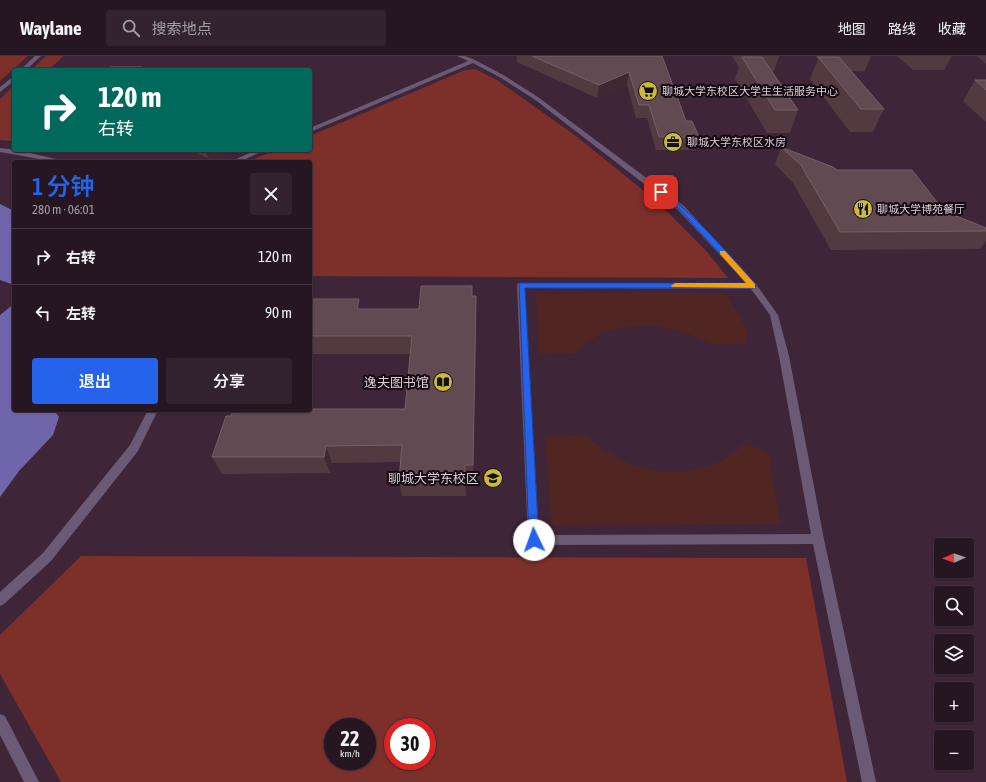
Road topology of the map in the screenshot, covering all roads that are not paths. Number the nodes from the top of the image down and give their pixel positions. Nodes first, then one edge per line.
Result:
1 (38, 56) edge
2 (460, 56) edge
3 (473, 61) junction
4 (25, 68) edge
5 (12, 80) edge
6 (0, 90) edge
7 (312, 129) edge
8 (0, 150) edge
9 (12, 151) edge
10 (17, 152) edge
11 (257, 152) edge
12 (56, 160) edge
13 (238, 160) edge
14 (753, 286) junction
15 (152, 412) edge
16 (818, 538) junction
17 (0, 600) edge
18 (0, 721) edge
19 (32, 782) edge
20 (869, 782) edge

1 - 4 street
2 - 3 street
3 - 7 street
3 - 14 street
5 - 6 street
8 - 9 street
10 - 12 street
11 - 13 street
14 - 16 street
14 - 16 street
15 - 17 street
16 - 20 street
18 - 19 street

